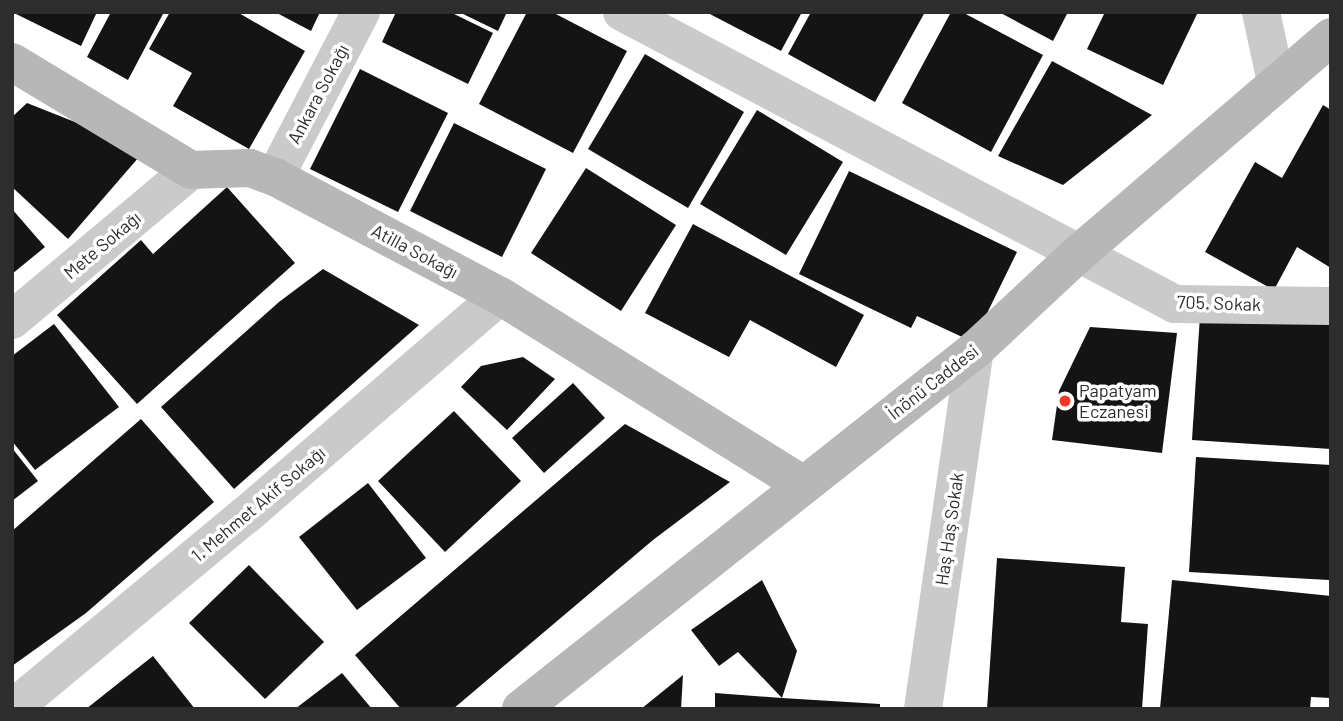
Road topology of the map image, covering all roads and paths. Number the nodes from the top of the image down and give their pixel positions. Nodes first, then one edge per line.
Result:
1 (361, 12) edge
2 (622, 12) edge
3 (1261, 12) edge
4 (1331, 37) edge
5 (12, 62) edge
6 (1276, 82) junction
7 (191, 170) junction
8 (275, 177) junction
9 (1077, 255) junction
10 (500, 296) junction
11 (1331, 306) edge
12 (12, 320) edge
13 (975, 350) junction
14 (802, 484) junction
15 (12, 709) edge
16 (521, 709) edge
17 (923, 709) edge

1 - 8 street, Ankara Sokağı
2 - 9 street, 705. Sokak
3 - 6 street
4 - 6 street, İnönü Caddesi
5 - 7 street
6 - 9 street, İnönü Caddesi
7 - 8 street, Atilla Sokağı
7 - 12 street, Mete Sokağı
8 - 10 street, Atilla Sokağı
9 - 11 street, 705. Sokak
9 - 13 street, İnönü Caddesi
10 - 14 street, Atilla Sokağı
10 - 15 street, 1. Mehmet Akif Sokağı
13 - 14 street, İnönü Caddesi
13 - 17 street, Haş Haş Sokak
14 - 16 street, İnönü Caddesi

